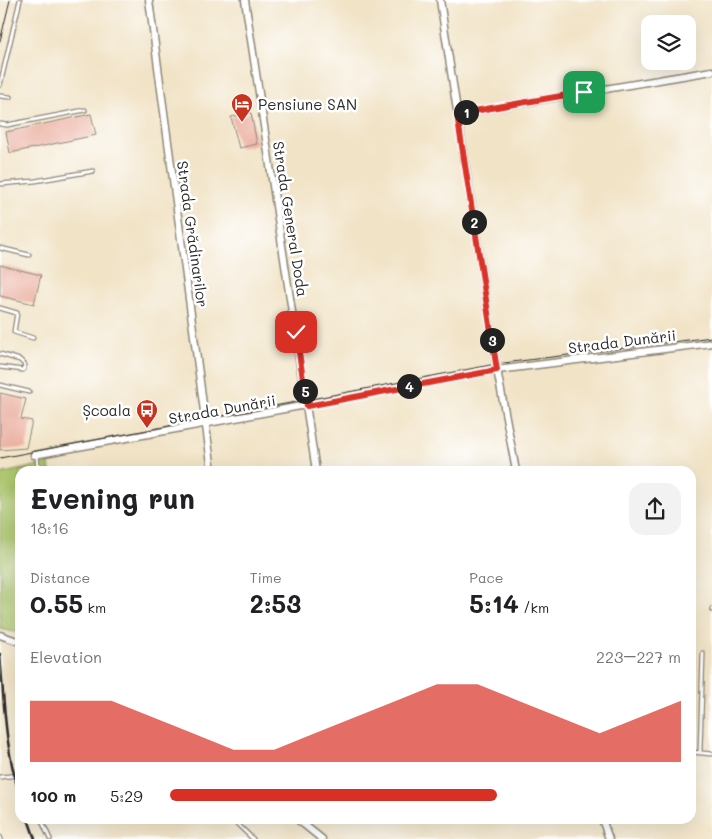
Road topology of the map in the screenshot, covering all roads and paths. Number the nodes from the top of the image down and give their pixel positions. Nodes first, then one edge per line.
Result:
1 (20, 0) edge
2 (149, 0) edge
3 (245, 0) edge
4 (440, 0) edge
5 (712, 71) edge
6 (0, 85) edge
7 (0, 96) edge
8 (10, 98) dead end
9 (85, 110) dead end
10 (457, 114) junction
11 (0, 124) edge
12 (93, 171) dead end
13 (0, 184) edge
14 (0, 248) edge
15 (29, 255) dead end
16 (0, 308) edge
17 (33, 338) dead end
18 (712, 343) edge
19 (0, 354) edge
20 (0, 367) edge
21 (497, 370) junction
22 (0, 385) edge
23 (29, 392) dead end
24 (307, 406) junction
25 (205, 425) junction
26 (36, 455) joint
27 (37, 466) edge
28 (211, 466) edge
29 (315, 466) edge
30 (515, 466) edge
31 (0, 636) edge
32 (15, 640) edge
33 (703, 653) dead end
34 (696, 752) edge
35 (700, 752) junction
36 (712, 754) edge
37 (15, 776) edge
38 (0, 777) edge
39 (43, 824) edge
40 (237, 824) edge
41 (303, 824) edge
42 (604, 824) edge
43 (50, 839) edge
44 (253, 839) edge
45 (322, 839) edge
46 (609, 839) edge

1 - 6 lane
2 - 25 street, Strada Grădinarilor
3 - 24 street, Strada General Doda
4 - 10 street
5 - 10 street
7 - 8 lane
9 - 11 lane
10 - 21 street
12 - 13 lane
14 - 15 lane
16 - 17 lane
18 - 21 street, Strada Dunării
19 - 20 lane
21 - 24 street, Strada Dunării
21 - 30 street
22 - 23 lane
24 - 25 street, Strada Dunării
24 - 29 street, Strada General Doda
25 - 26 street, Strada Dunării
25 - 28 street, Strada Grădinarilor
26 - 27 lane
31 - 32 street
33 - 35 lane
34 - 35 lane
35 - 36 lane
37 - 38 lane
39 - 43 lane
40 - 44 lane
41 - 45 street
42 - 46 street

